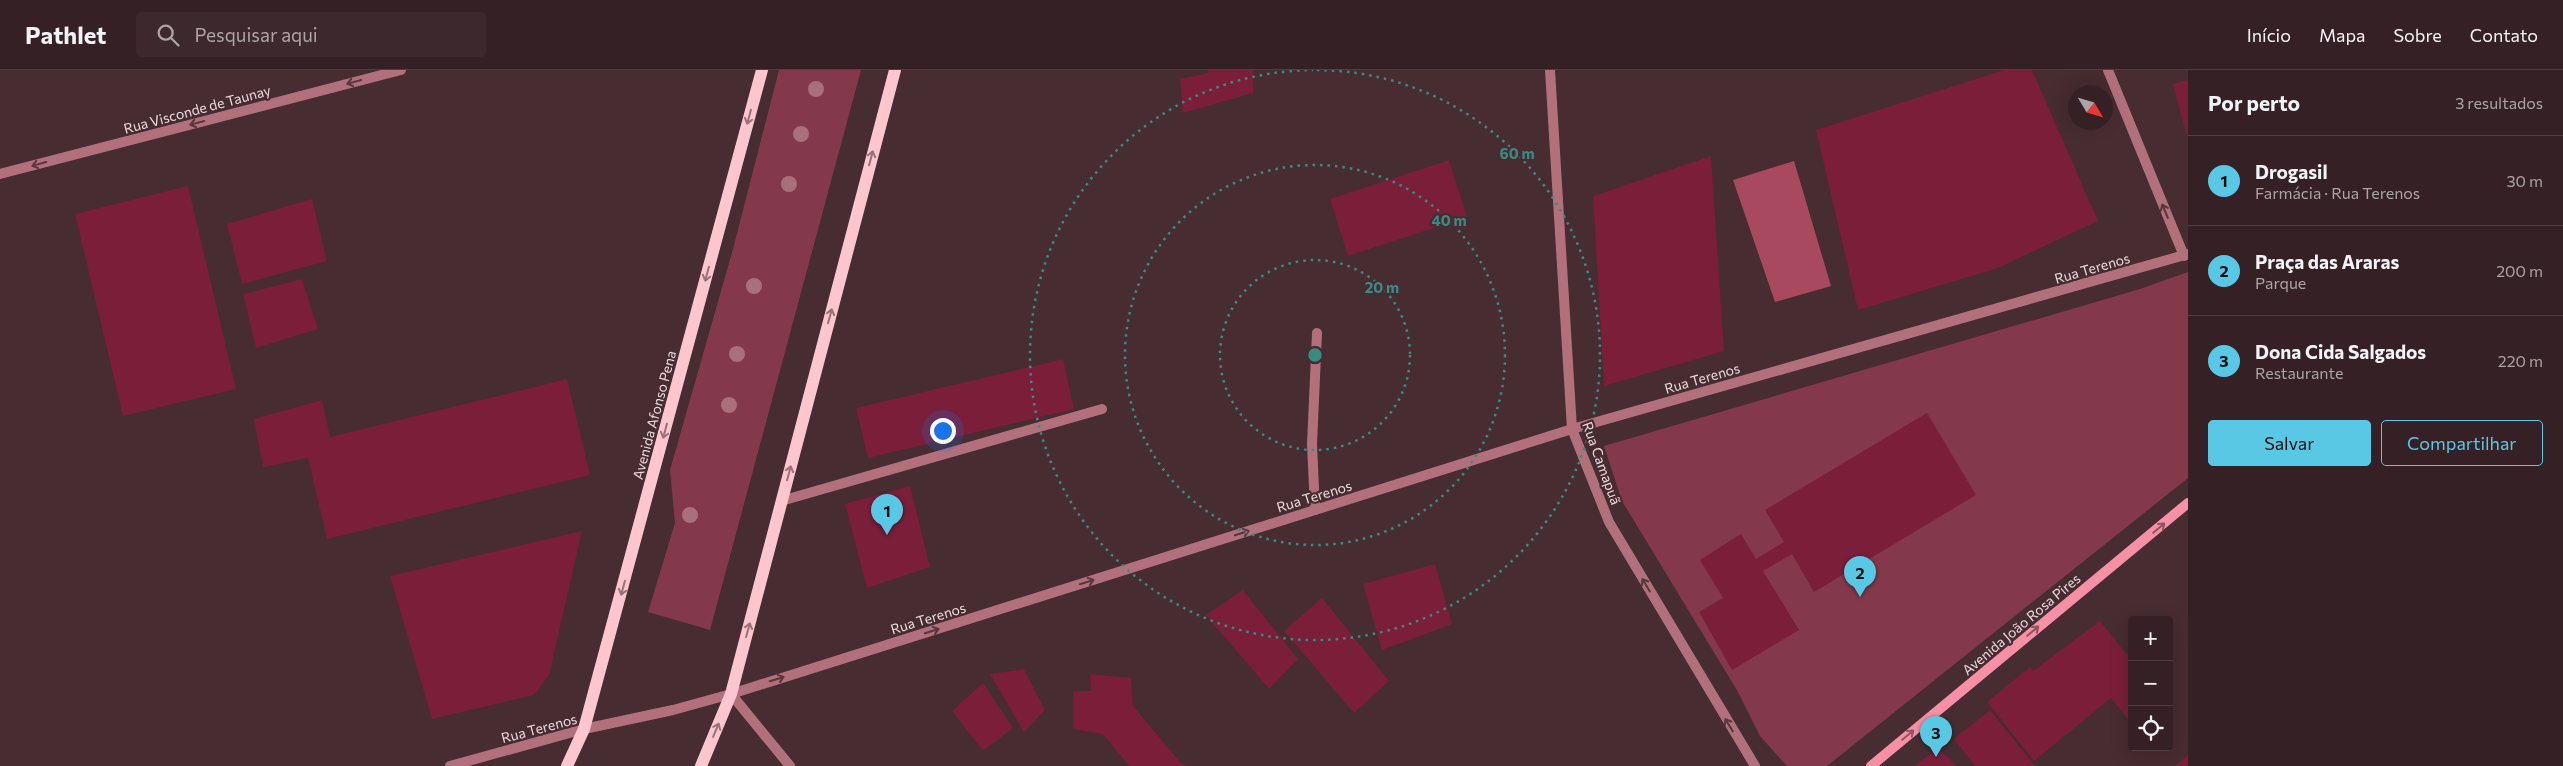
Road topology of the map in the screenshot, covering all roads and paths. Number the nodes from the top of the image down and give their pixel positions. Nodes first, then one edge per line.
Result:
1 (401, 70) edge
2 (762, 70) edge
3 (895, 70) edge
4 (1550, 70) edge
5 (2108, 70) edge
6 (0, 174) edge
7 (2186, 255) edge
8 (1317, 333) dead end
9 (1102, 410) dead end
10 (1572, 429) junction
11 (781, 501) junction
12 (2188, 503) edge
13 (1315, 510) junction
14 (731, 694) junction
15 (584, 729) junction
16 (450, 766) edge
17 (567, 766) edge
18 (701, 766) edge
19 (790, 766) edge
20 (1754, 766) edge
21 (1871, 766) edge

1 -> 6 street, Rua Visconde de Taunay
2 -> 15 main road, Avenida Afonso Pena
11 -> 3 main road
4 - 10 street, Rua Camapuã
7 -> 5 street
7 - 10 street, Rua Terenos
8 - 13 street
9 - 11 street
10 - 13 street, Rua Terenos
20 -> 10 street, Rua Camapuã
14 -> 11 main road
21 -> 12 street, Avenida João Rosa Pires
14 -> 13 street, Rua Terenos
14 - 15 street, Rua Terenos
18 -> 14 main road
14 - 19 street
15 - 16 street, Rua Terenos
15 - 17 main road, Avenida Afonso Pena

